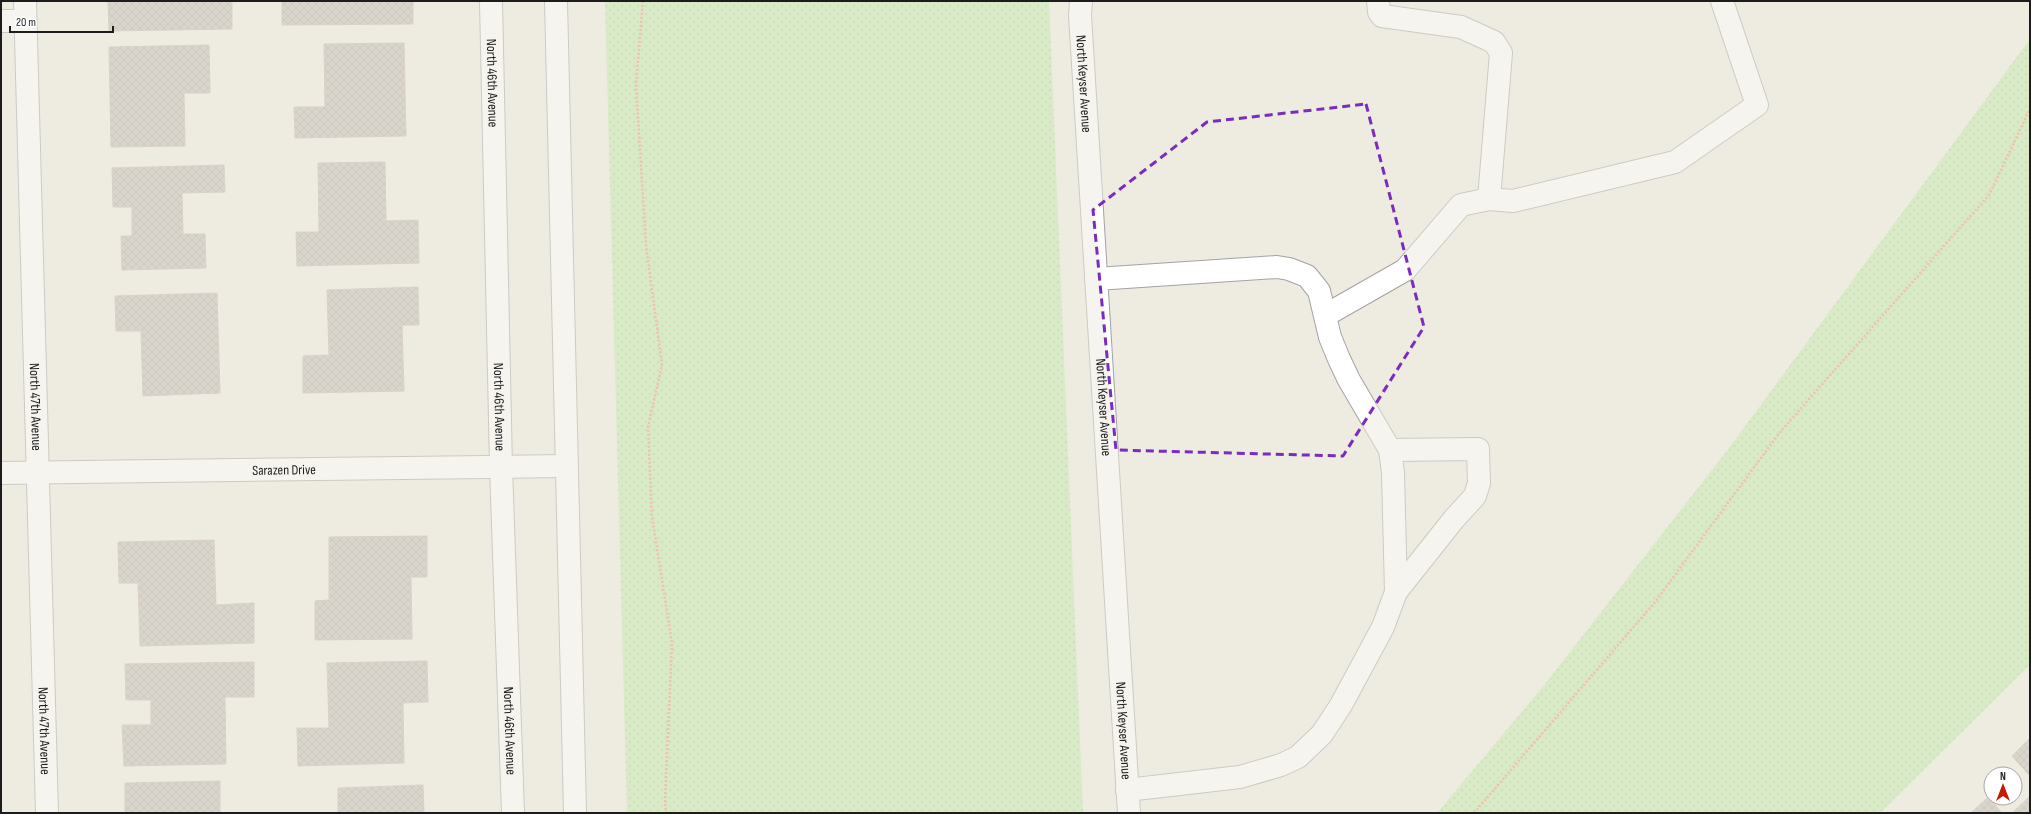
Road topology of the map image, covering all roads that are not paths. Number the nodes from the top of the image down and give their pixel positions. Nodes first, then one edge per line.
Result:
1 (491, 1) edge
2 (556, 1) edge
3 (1081, 1) edge
4 (1378, 1) edge
5 (1722, 1) edge
6 (25, 11) edge
7 (1, 21) edge
8 (1489, 199) junction
9 (1096, 279) junction
10 (1326, 315) junction
11 (1390, 450) junction
12 (566, 466) junction
13 (501, 467) junction
14 (1, 472) edge
15 (38, 472) junction
16 (1396, 592) junction
17 (1127, 790) junction
18 (47, 813) edge
19 (513, 813) edge
20 (575, 813) edge
21 (1129, 813) edge

1 - 13 street, North 46th Avenue
2 - 12 street
3 - 9 street, North Keyser Avenue
4 - 8 street
5 - 8 street
6 - 7 street
6 - 15 street, North 47th Avenue
8 - 10 street
9 - 10 street
9 - 17 street, North Keyser Avenue
10 - 11 street
11 - 16 street
11 - 16 street
12 - 13 street, Sarazen Drive
12 - 20 street
13 - 15 street, Sarazen Drive
13 - 19 street, North 46th Avenue
14 - 15 street, Sarazen Drive
15 - 18 street, North 47th Avenue
16 - 17 street
17 - 21 street, North Keyser Avenue

